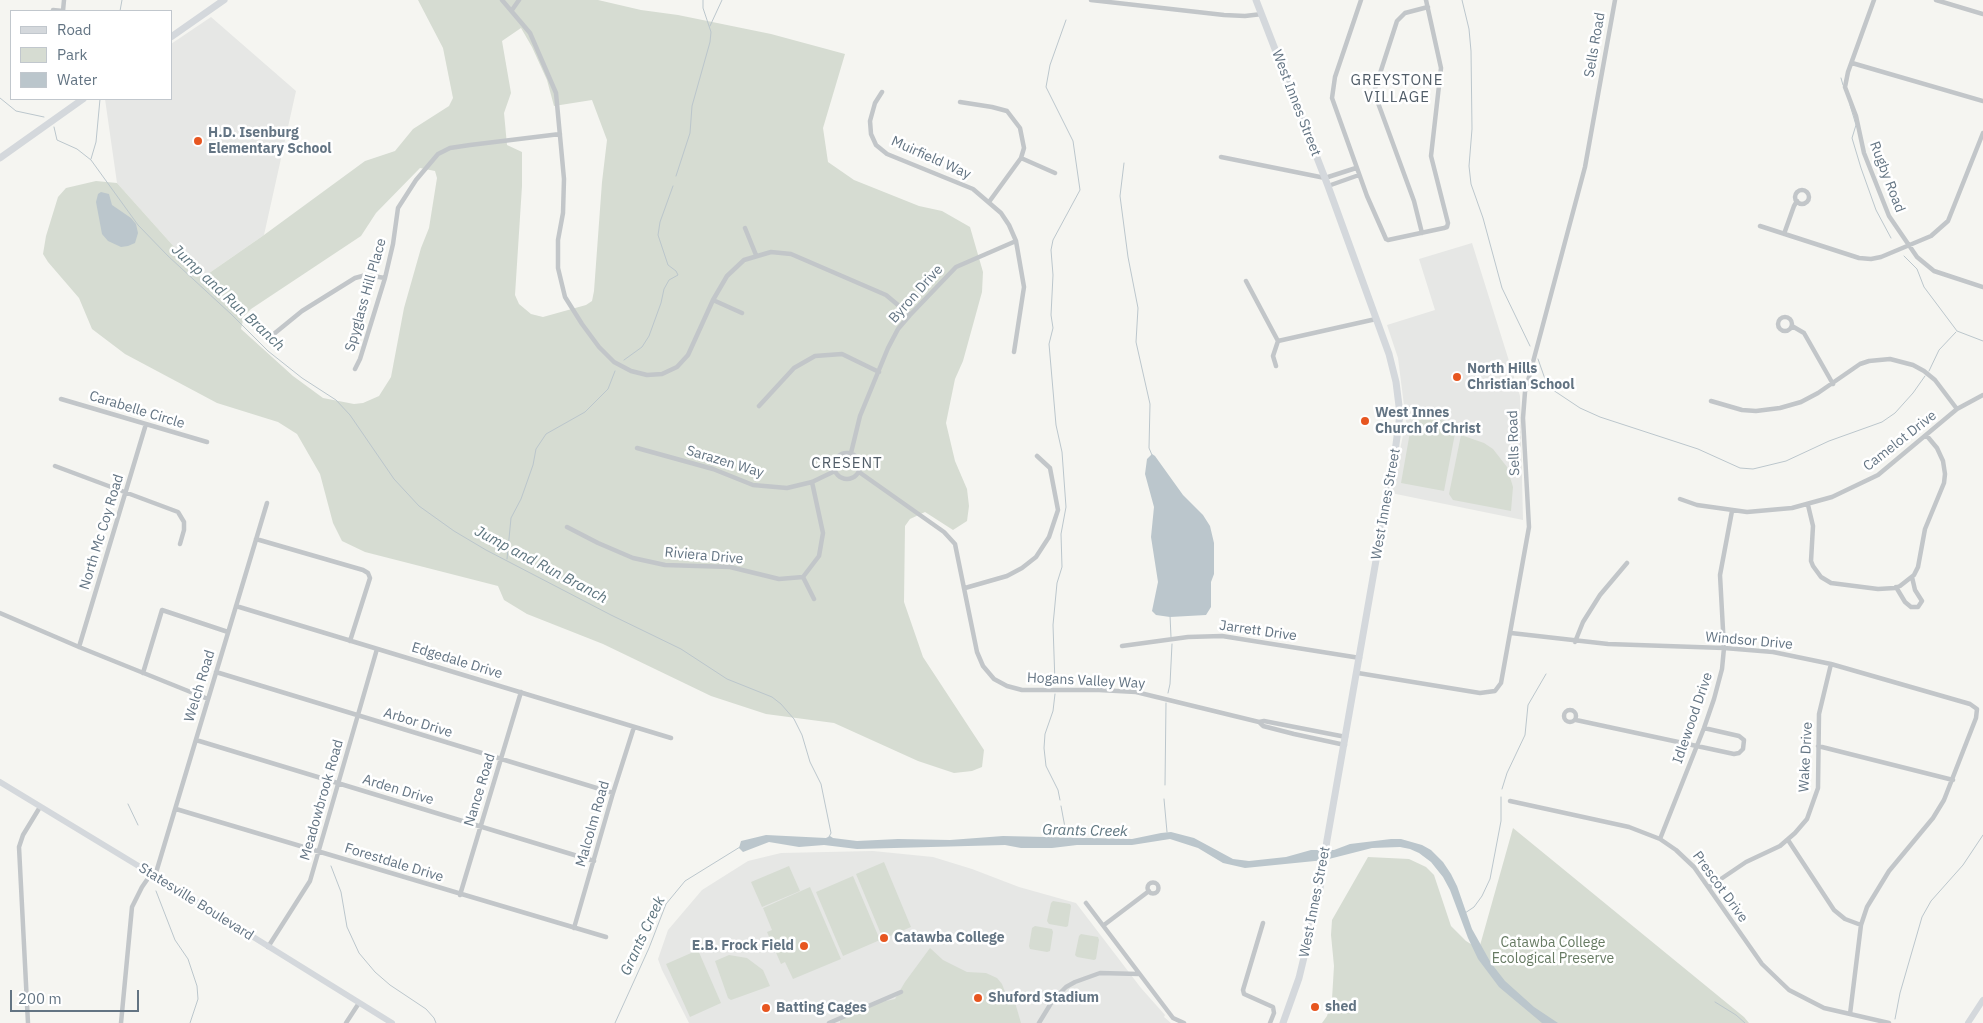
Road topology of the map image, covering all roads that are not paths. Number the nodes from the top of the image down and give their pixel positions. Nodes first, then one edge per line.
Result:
1 (224, 0) edge
2 (502, 0) edge
3 (519, 0) edge
4 (1091, 0) edge
5 (1256, 0) edge
6 (1361, 0) edge
7 (1426, 0) edge
8 (1615, 0) edge
9 (1874, 0) edge
10 (1936, 0) edge
11 (1428, 7) junction
12 (512, 10) junction
13 (1262, 14) junction
14 (1983, 14) edge
15 (172, 36) edge
16 (1852, 63) junction
17 (882, 92) dead end
18 (78, 100) edge
19 (1983, 101) edge
20 (960, 102) dead end
21 (1983, 133) edge
22 (560, 134) junction
23 (1221, 157) dead end
24 (0, 158) edge
25 (1021, 158) junction
26 (1356, 168) junction
27 (1054, 173) dead end
28 (1359, 175) junction
29 (1324, 178) junction
30 (1328, 186) junction
31 (989, 202) junction
32 (1797, 202) dead end
33 (1760, 226) dead end
34 (745, 228) dead end
35 (1422, 233) junction
36 (1784, 234) junction
37 (1016, 241) junction
38 (1909, 245) junction
39 (756, 255) junction
40 (385, 278) junction
41 (1246, 281) dead end
42 (1983, 287) edge
43 (713, 300) junction
44 (742, 313) dead end
45 (910, 315) junction
46 (1376, 319) junction
47 (1792, 326) dead end
48 (275, 333) dead end
49 (1278, 342) junction
50 (1014, 352) dead end
51 (1276, 366) dead end
52 (355, 369) dead end
53 (879, 372) junction
54 (1833, 384) junction
55 (1983, 394) edge
56 (61, 399) dead end
57 (1711, 402) dead end
58 (759, 406) dead end
59 (1957, 409) junction
60 (146, 424) junction
61 (1928, 436) junction
62 (207, 442) dead end
63 (637, 448) dead end
64 (851, 453) junction
65 (1037, 456) dead end
66 (55, 466) dead end
67 (835, 470) junction
68 (859, 472) junction
69 (812, 482) junction
70 (126, 492) junction
71 (1680, 499) dead end
72 (267, 503) dead end
73 (1808, 505) junction
74 (1732, 511) junction
75 (567, 527) dead end
76 (256, 539) junction
77 (180, 544) dead end
78 (1627, 563) dead end
79 (803, 577) junction
80 (1912, 577) junction
81 (965, 588) junction
82 (1896, 588) junction
83 (814, 599) dead end
84 (236, 606) junction
85 (0, 613) edge
86 (228, 632) junction
87 (1511, 633) junction
88 (350, 641) junction
89 (1575, 642) junction
90 (1122, 646) dead end
91 (78, 647) junction
92 (1724, 648) junction
93 (377, 649) junction
94 (1360, 658) junction
95 (1831, 664) junction
96 (216, 672) junction
97 (143, 673) junction
98 (1358, 673) junction
99 (521, 692) junction
100 (208, 698) junction
101 (358, 716) junction
102 (1576, 720) dead end
103 (1259, 722) junction
104 (634, 727) junction
105 (1704, 728) junction
106 (1316, 732) junction
107 (1346, 737) junction
108 (671, 738) dead end
109 (1314, 739) junction
110 (196, 740) junction
111 (1345, 745) junction
112 (1697, 746) junction
113 (1818, 746) junction
114 (500, 760) junction
115 (1953, 780) junction
116 (0, 782) edge
117 (339, 784) junction
118 (613, 793) junction
119 (1510, 801) dead end
120 (40, 806) junction
121 (176, 809) junction
122 (480, 827) junction
123 (1660, 839) junction
124 (1788, 840) junction
125 (319, 851) junction
126 (594, 861) junction
127 (153, 875) junction
128 (1708, 887) junction
129 (1148, 891) dead end
130 (460, 895) junction
131 (1086, 903) dead end
132 (1263, 923) dead end
133 (1104, 925) junction
134 (1861, 925) junction
135 (574, 928) junction
136 (606, 938) dead end
137 (268, 947) junction
138 (1139, 974) junction
139 (901, 992) dead end
140 (1983, 1000) edge
141 (359, 1002) junction
142 (1850, 1014) junction
143 (28, 1023) edge
144 (121, 1023) edge
145 (346, 1023) edge
146 (392, 1023) edge
147 (829, 1023) edge
148 (1039, 1023) edge
149 (1184, 1023) edge
150 (1270, 1023) edge
151 (1282, 1023) edge
152 (1889, 1023) edge
153 (1968, 1023) edge

1 - 15 main road
2 - 12 street
3 - 12 street
4 - 13 street
5 - 13 main road, West Innes Street
6 - 26 street
7 - 11 street
8 - 87 street, Sells Road
9 - 16 street, Rugby Road
10 - 14 street
11 - 35 street
11 - 35 street
12 - 22 street
13 - 29 main road, West Innes Street
16 - 19 street
16 - 38 street, Rugby Road
17 - 31 street, Muirfield Way
18 - 24 main road
20 - 25 street
21 - 38 street
22 - 40 street, Spyglass Hill Place
22 - 43 street
23 - 29 street
25 - 27 street
25 - 31 street
26 - 28 street
26 - 29 street
28 - 30 street
28 - 35 street
29 - 30 main road, West Innes Street
30 - 46 main road, West Innes Street
31 - 37 street, Muirfield Way
32 - 36 street
33 - 36 street
34 - 39 street
36 - 38 street
37 - 45 street, Byron Drive
37 - 50 street, Muirfield Way
38 - 42 street, Rugby Road
39 - 43 street
39 - 45 street
40 - 48 street
40 - 52 street, Spyglass Hill Place
41 - 49 street
43 - 44 street
45 - 53 street, Byron Drive
46 - 49 street
46 - 94 main road, West Innes Street
47 - 54 street
49 - 51 street
53 - 58 street
53 - 64 street, Byron Drive
54 - 57 street
54 - 59 street
55 - 59 street, Camelot Drive
56 - 60 street, Carabelle Circle
59 - 61 street, Camelot Drive
60 - 62 street, Carabelle Circle
60 - 70 street, North Mc Coy Road
61 - 73 street, Camelot Drive
61 - 80 street
63 - 69 street, Sarazen Way
64 - 67 street
64 - 68 street
65 - 81 street
66 - 70 street
67 - 68 street
67 - 69 street, Sarazen Way
68 - 81 street, Hogans Valley Way
69 - 79 street
70 - 77 street
70 - 91 street, North Mc Coy Road
71 - 74 street, Camelot Drive
72 - 76 street, Welch Road
73 - 74 street, Camelot Drive
73 - 82 street
74 - 92 street, Idlewood Drive
75 - 79 street, Riviera Drive
76 - 84 street, Welch Road
76 - 88 street
78 - 89 street
79 - 83 street
80 - 82 street
80 - 82 street
81 - 103 street, Hogans Valley Way
84 - 86 street, Welch Road
84 - 88 street, Edgedale Drive
85 - 91 street
86 - 96 street, Welch Road
86 - 97 street
87 - 89 street, Windsor Drive
87 - 98 street, Sells Road
88 - 93 street, Edgedale Drive
89 - 92 street, Windsor Drive
90 - 94 street, Jarrett Drive
91 - 97 street
92 - 95 street, Windsor Drive
92 - 105 street, Idlewood Drive
93 - 99 street, Edgedale Drive
93 - 101 street, Meadowbrook Road
94 - 98 main road, West Innes Street
95 - 113 street, Wake Drive
95 - 115 street, Windsor Drive
96 - 100 street, Welch Road
96 - 101 street, Arbor Drive
97 - 100 street
98 - 107 main road, West Innes Street
99 - 104 street, Edgedale Drive
99 - 114 street, Nance Road
100 - 110 street, Welch Road
101 - 114 street, Arbor Drive
101 - 117 street, Meadowbrook Road
102 - 112 street
103 - 106 street, Hogans Valley Way
103 - 109 street, Hogans Valley Way
104 - 108 street, Edgedale Drive
104 - 118 street, Malcolm Road
105 - 112 street, Idlewood Drive
105 - 112 street
106 - 107 street, Hogans Valley Way
106 - 109 street
107 - 111 main road, West Innes Street
109 - 111 street, Hogans Valley Way
110 - 117 street, Arden Drive
110 - 121 street, Welch Road
111 - 151 main road, West Innes Street
112 - 123 street, Idlewood Drive
113 - 115 street
113 - 124 street, Wake Drive
114 - 118 street, Arbor Drive
114 - 122 street, Nance Road
115 - 134 street
116 - 120 main road, Statesville Boulevard
117 - 122 street, Arden Drive
117 - 125 street, Meadowbrook Road
118 - 126 street, Malcolm Road
119 - 123 street, Prescot Drive
120 - 127 main road, Statesville Boulevard
120 - 143 street
121 - 125 street, Forestdale Drive
121 - 127 street, Welch Road
122 - 126 street, Arden Drive
122 - 130 street, Nance Road
123 - 128 street, Prescot Drive
124 - 128 street, Wake Drive
124 - 134 street
125 - 130 street, Forestdale Drive
125 - 137 street, Meadowbrook Road
126 - 135 street, Malcolm Road
127 - 137 main road, Statesville Boulevard
127 - 144 street, Welch Road
128 - 142 street, Prescot Drive
129 - 133 street
130 - 135 street, Forestdale Drive
131 - 133 street
132 - 150 street
133 - 138 street
134 - 142 street
135 - 136 street, Forestdale Drive
137 - 141 main road, Statesville Boulevard
138 - 148 street
138 - 149 street
139 - 147 street
140 - 153 main road
141 - 145 street
141 - 146 main road, Statesville Boulevard
142 - 152 street, Prescot Drive

